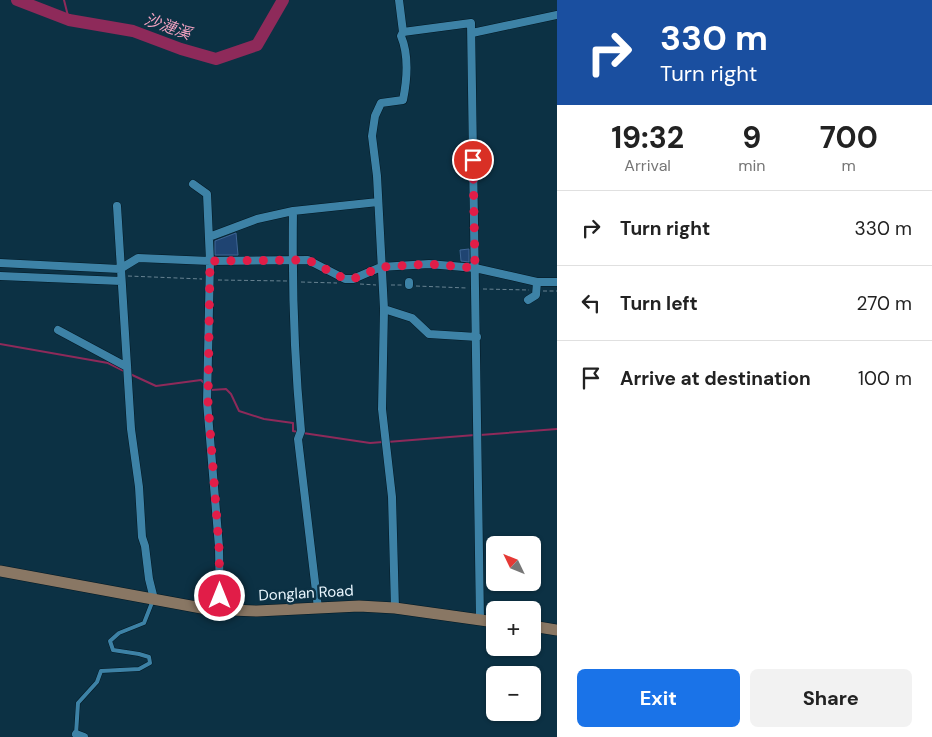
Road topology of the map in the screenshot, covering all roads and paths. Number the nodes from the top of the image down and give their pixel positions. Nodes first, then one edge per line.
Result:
1 (399, 0) edge
2 (557, 15) edge
3 (403, 32) junction
4 (472, 33) junction
5 (193, 184) dead end
6 (378, 202) junction
7 (118, 206) dead end
8 (293, 210) junction
9 (209, 237) junction
10 (210, 261) junction
11 (293, 261) junction
12 (0, 263) edge
13 (381, 267) junction
14 (475, 268) junction
15 (121, 275) junction
16 (0, 276) edge
17 (210, 280) junction
18 (293, 281) junction
19 (538, 282) junction
20 (557, 282) edge
21 (339, 283) dead end
22 (358, 284) dead end
23 (376, 285) dead end
24 (528, 300) dead end
25 (384, 309) junction
26 (58, 330) dead end
27 (477, 337) junction
28 (127, 367) junction
29 (0, 571) edge
30 (154, 599) junction
31 (318, 608) junction
32 (395, 608) junction
33 (220, 610) junction
34 (480, 620) junction
35 (486, 621) edge
36 (541, 627) edge
37 (557, 630) edge
38 (76, 734) joint
39 (84, 737) edge

1 - 3 street
2 - 4 street
3 - 4 street
3 - 6 street
4 - 14 street
5 - 9 street
6 - 8 street
6 - 13 street
7 - 15 street
8 - 9 street
8 - 11 street
9 - 10 street
10 - 11 street
10 - 15 street
10 - 17 street
11 - 13 street
11 - 18 street
12 - 15 street
13 - 14 street
13 - 25 street
14 - 19 street
14 - 27 street
15 - 16 street
15 - 17 path
15 - 28 street
17 - 18 path
17 - 33 street
18 - 21 path
18 - 31 street
19 - 20 street
19 - 24 street
22 - 23 path
25 - 27 street
25 - 32 street
26 - 28 street
27 - 34 street
28 - 30 street
29 - 30 main road, Donglan Road
30 - 33 main road, Donglan Road
30 - 38 lane
31 - 32 main road, Donglan Road
31 - 33 main road, Donglan Road
32 - 34 main road, Donglan Road
34 - 35 main road, Donglan Road
36 - 37 main road
38 - 39 street

